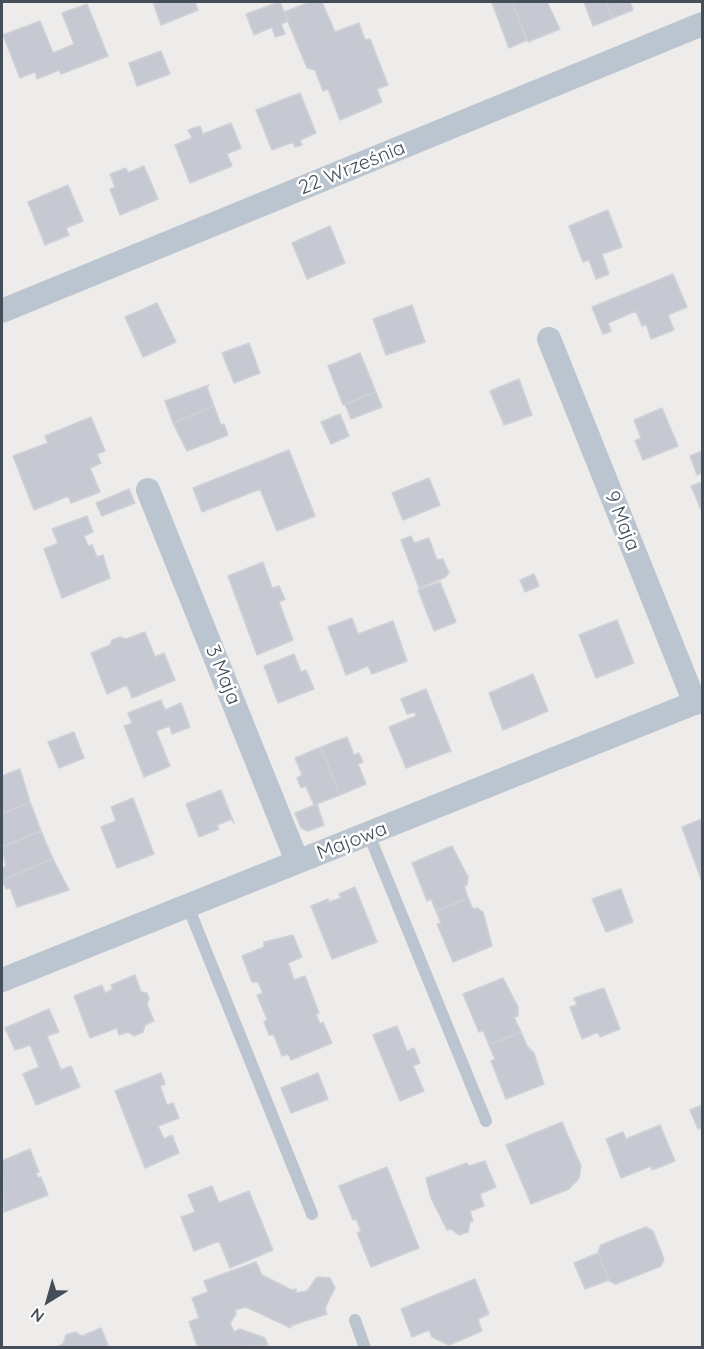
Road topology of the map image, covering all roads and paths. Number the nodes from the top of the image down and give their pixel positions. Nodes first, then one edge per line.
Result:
1 (702, 24) edge
2 (2, 311) edge
3 (549, 339) dead end
4 (148, 490) dead end
5 (699, 701) edge
6 (369, 836) junction
7 (297, 861) junction
8 (187, 904) junction
9 (2, 980) edge
10 (486, 1121) dead end
11 (312, 1214) dead end
12 (355, 1320) dead end
13 (365, 1347) edge

1 - 2 street, 22 Września
3 - 5 street, 9 Maja
4 - 7 street, 3 Maja
5 - 6 street, Majowa
6 - 7 street, Majowa
6 - 10 lane
7 - 8 street, Majowa
8 - 9 street, Majowa
8 - 11 lane
12 - 13 lane

